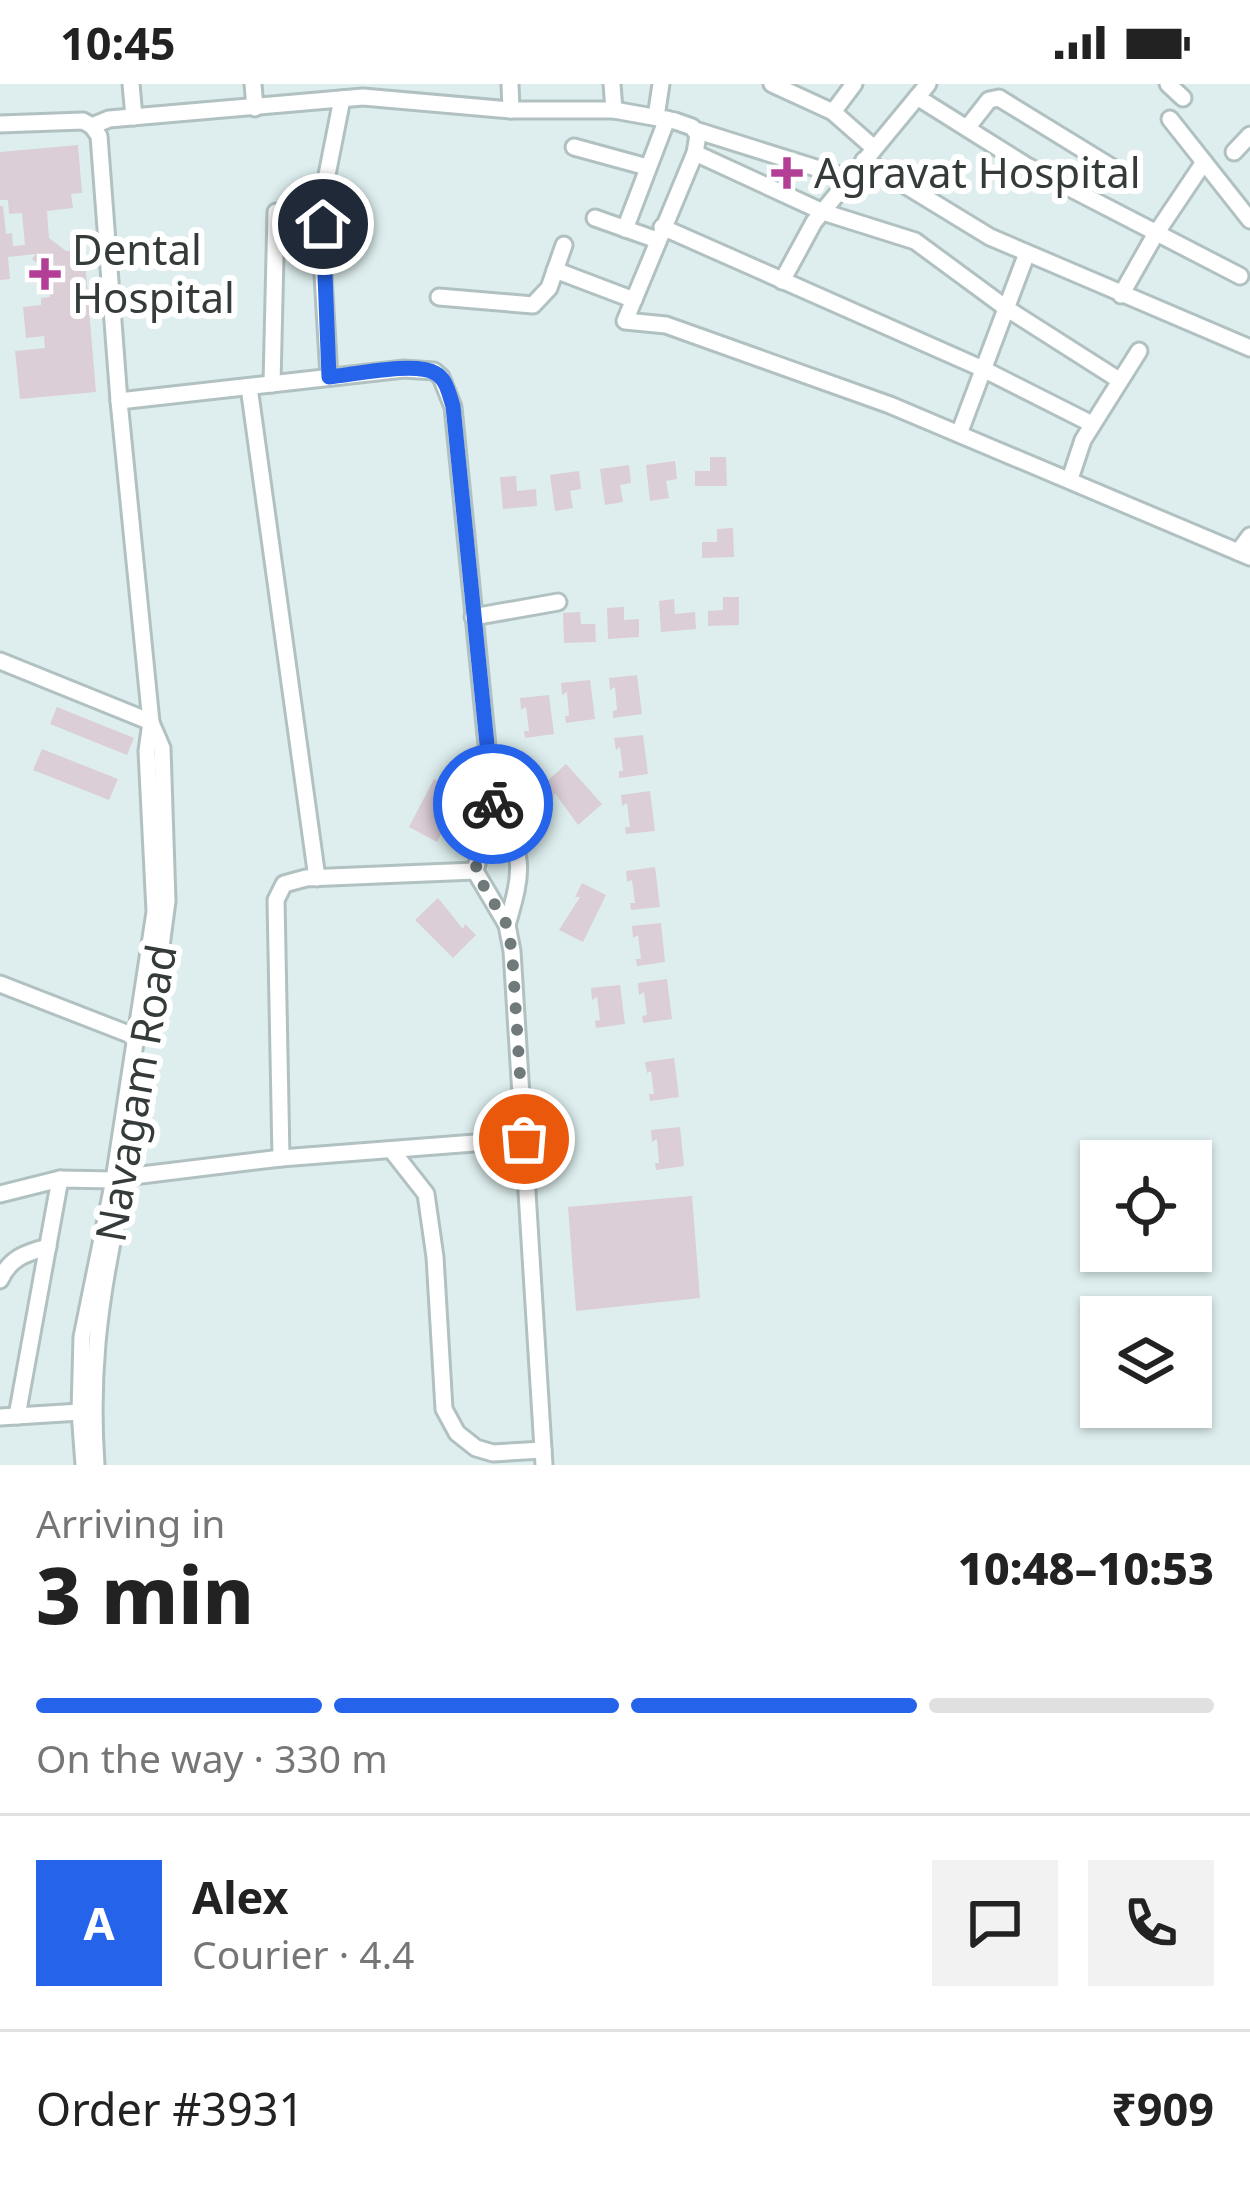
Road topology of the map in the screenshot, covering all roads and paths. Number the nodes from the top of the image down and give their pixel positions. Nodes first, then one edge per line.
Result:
1 (131, 84) edge
2 (253, 84) edge
3 (510, 84) edge
4 (612, 84) edge
5 (661, 84) edge
6 (772, 84) edge
7 (854, 84) edge
8 (1168, 84) edge
9 (922, 90) edge
10 (413, 93) edge
11 (1183, 98) dead end
12 (342, 99) junction
13 (255, 108) junction
14 (511, 110) junction
15 (614, 110) junction
16 (833, 112) junction
17 (134, 117) junction
18 (661, 118) junction
19 (1170, 119) dead end
20 (0, 124) edge
21 (92, 125) junction
22 (967, 128) junction
23 (695, 130) junction
24 (1250, 136) edge
25 (574, 147) dead end
26 (1234, 152) dead end
27 (694, 153) junction
28 (869, 154) junction
29 (1204, 162) junction
30 (647, 167) junction
31 (1121, 172) dead end
32 (851, 178) junction
33 (276, 212) dead end
34 (823, 212) junction
35 (595, 218) dead end
36 (1250, 220) edge
37 (625, 229) junction
38 (660, 233) junction
39 (1155, 235) junction
40 (564, 245) dead end
41 (1027, 254) junction
42 (555, 270) junction
43 (1240, 276) dead end
44 (782, 281) junction
45 (1121, 295) junction
46 (439, 297) dead end
47 (634, 300) junction
48 (1006, 308) junction
49 (1250, 348) edge
50 (1139, 351) dead end
51 (983, 369) junction
52 (329, 377) junction
53 (1119, 380) junction
54 (272, 384) junction
55 (249, 387) junction
56 (119, 401) junction
57 (1092, 424) junction
58 (959, 434) junction
59 (1070, 479) junction
60 (1250, 536) edge
61 (1244, 555) edge
62 (558, 602) dead end
63 (473, 617) junction
64 (0, 661) edge
65 (151, 722) junction
66 (493, 805) junction
67 (475, 871) junction
68 (317, 878) junction
69 (507, 925) junction
70 (0, 985) edge
71 (139, 1037) junction
72 (524, 1139) junction
73 (393, 1152) junction
74 (281, 1158) junction
75 (119, 1178) junction
76 (60, 1179) junction
77 (0, 1194) edge
78 (48, 1247) junction
79 (0, 1280) edge
80 (80, 1412) junction
81 (9, 1416) edge
82 (544, 1458) edge
83 (84, 1465) edge
84 (96, 1465) edge

1 - 17 street
2 - 13 street
3 - 14 street
4 - 15 street
5 - 18 street
6 - 16 street
7 - 16 street
8 - 11 street
9 - 22 street
9 - 28 street
10 - 12 street
10 - 14 street
12 - 13 street
12 - 52 street
13 - 17 street
14 - 15 street
15 - 18 street
16 - 28 street
17 - 21 street
18 - 23 street
18 - 30 street
19 - 29 street
20 - 21 street
21 - 56 street, Navagam Road
22 - 31 street
22 - 39 street
23 - 27 street
23 - 32 street
24 - 26 street
25 - 30 street
27 - 34 street
27 - 38 street
28 - 32 street
28 - 41 street
29 - 36 street
29 - 39 street
30 - 37 street
32 - 34 street
33 - 54 street
34 - 44 street
34 - 48 street
35 - 37 street
37 - 38 street
38 - 44 street
38 - 47 street
39 - 43 street
39 - 45 street
40 - 42 street
41 - 45 street
41 - 48 street
42 - 46 street
42 - 47 street
44 - 51 street
45 - 49 street
47 - 58 street
48 - 51 street
48 - 53 street
50 - 53 street
51 - 57 street
51 - 58 street
52 - 54 street
52 - 63 street
53 - 57 street
54 - 55 street
55 - 56 street
55 - 68 street
56 - 65 street, Navagam Road
57 - 59 street
58 - 59 street
59 - 61 street
60 - 61 street
62 - 63 street
63 - 66 street
64 - 65 street
65 - 71 street, Navagam Road
65 - 75 street, Navagam Road
66 - 67 street
66 - 69 street
67 - 68 street
67 - 69 street
68 - 74 street
69 - 72 street
70 - 71 street
71 - 75 street, Navagam Road
72 - 73 street
72 - 82 street
73 - 74 street
73 - 82 street
74 - 75 street
75 - 76 street
75 - 80 street, Navagam Road
75 - 84 street, Navagam Road
76 - 77 street
76 - 78 street
78 - 79 street
78 - 81 street
80 - 81 street
80 - 83 street, Navagam Road

